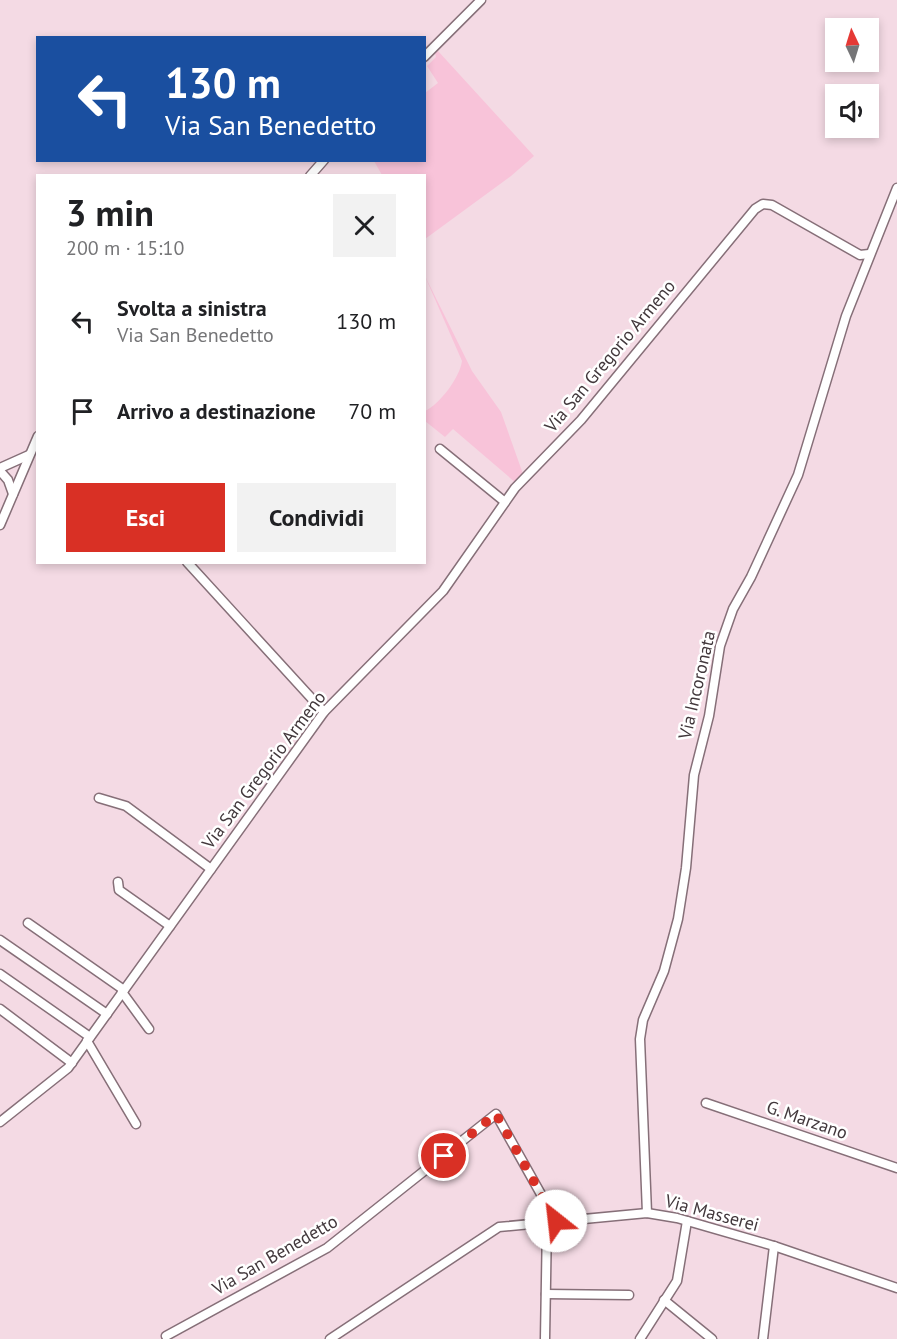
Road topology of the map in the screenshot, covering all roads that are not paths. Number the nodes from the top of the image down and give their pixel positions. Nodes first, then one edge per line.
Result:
1 (481, 0) edge
2 (426, 55) edge
3 (322, 162) edge
4 (312, 174) edge
5 (897, 188) edge
6 (869, 254) junction
7 (36, 440) edge
8 (440, 449) dead end
9 (29, 455) junction
10 (0, 469) edge
11 (14, 494) junction
12 (505, 502) junction
13 (0, 525) edge
14 (189, 564) edge
15 (324, 712) junction
16 (99, 798) dead end
17 (211, 869) junction
18 (118, 882) dead end
19 (28, 923) dead end
20 (170, 926) junction
21 (0, 940) edge
22 (0, 974) edge
23 (123, 991) junction
24 (0, 1009) edge
25 (106, 1014) junction
26 (149, 1029) dead end
27 (89, 1039) junction
28 (72, 1063) junction
29 (706, 1103) dead end
30 (0, 1122) edge
31 (136, 1124) dead end
32 (897, 1168) edge
33 (647, 1213) junction
34 (687, 1221) junction
35 (552, 1222) junction
36 (774, 1246) junction
37 (897, 1288) edge
38 (546, 1294) junction
39 (629, 1295) dead end
40 (664, 1300) junction
41 (166, 1336) dead end
42 (330, 1339) edge
43 (545, 1339) edge
44 (640, 1339) edge
45 (712, 1339) edge
46 (763, 1339) edge

1 - 2 street
3 - 4 street
5 - 6 street, Via Incoronata
6 - 12 street, Via San Gregorio Armeno
6 - 33 street, Via Incoronata
7 - 9 street
8 - 12 street
9 - 10 street
9 - 11 street
10 - 11 street
11 - 13 street
12 - 15 street, Via San Gregorio Armeno
14 - 15 street
15 - 17 street, Via San Gregorio Armeno
16 - 17 street
17 - 20 street, Via San Gregorio Armeno
18 - 20 street
19 - 23 street
20 - 23 street, Via San Gregorio Armeno
21 - 25 street
22 - 27 street
23 - 25 street, Via San Gregorio Armeno
23 - 26 street
24 - 28 street
25 - 27 street, Via San Gregorio Armeno
27 - 28 street, Via San Gregorio Armeno
27 - 31 street
28 - 30 street, Via San Gregorio Armeno
29 - 32 street, G. Marzano
33 - 34 street, Via Masserei
33 - 35 street, Via Masserei
34 - 36 street, Via Masserei
34 - 40 street
35 - 38 street
35 - 41 street, Via San Benedetto
35 - 42 street, Via Masserei
36 - 37 street, Via Masserei
36 - 46 street
38 - 39 street
38 - 43 street
40 - 44 street
40 - 45 street

